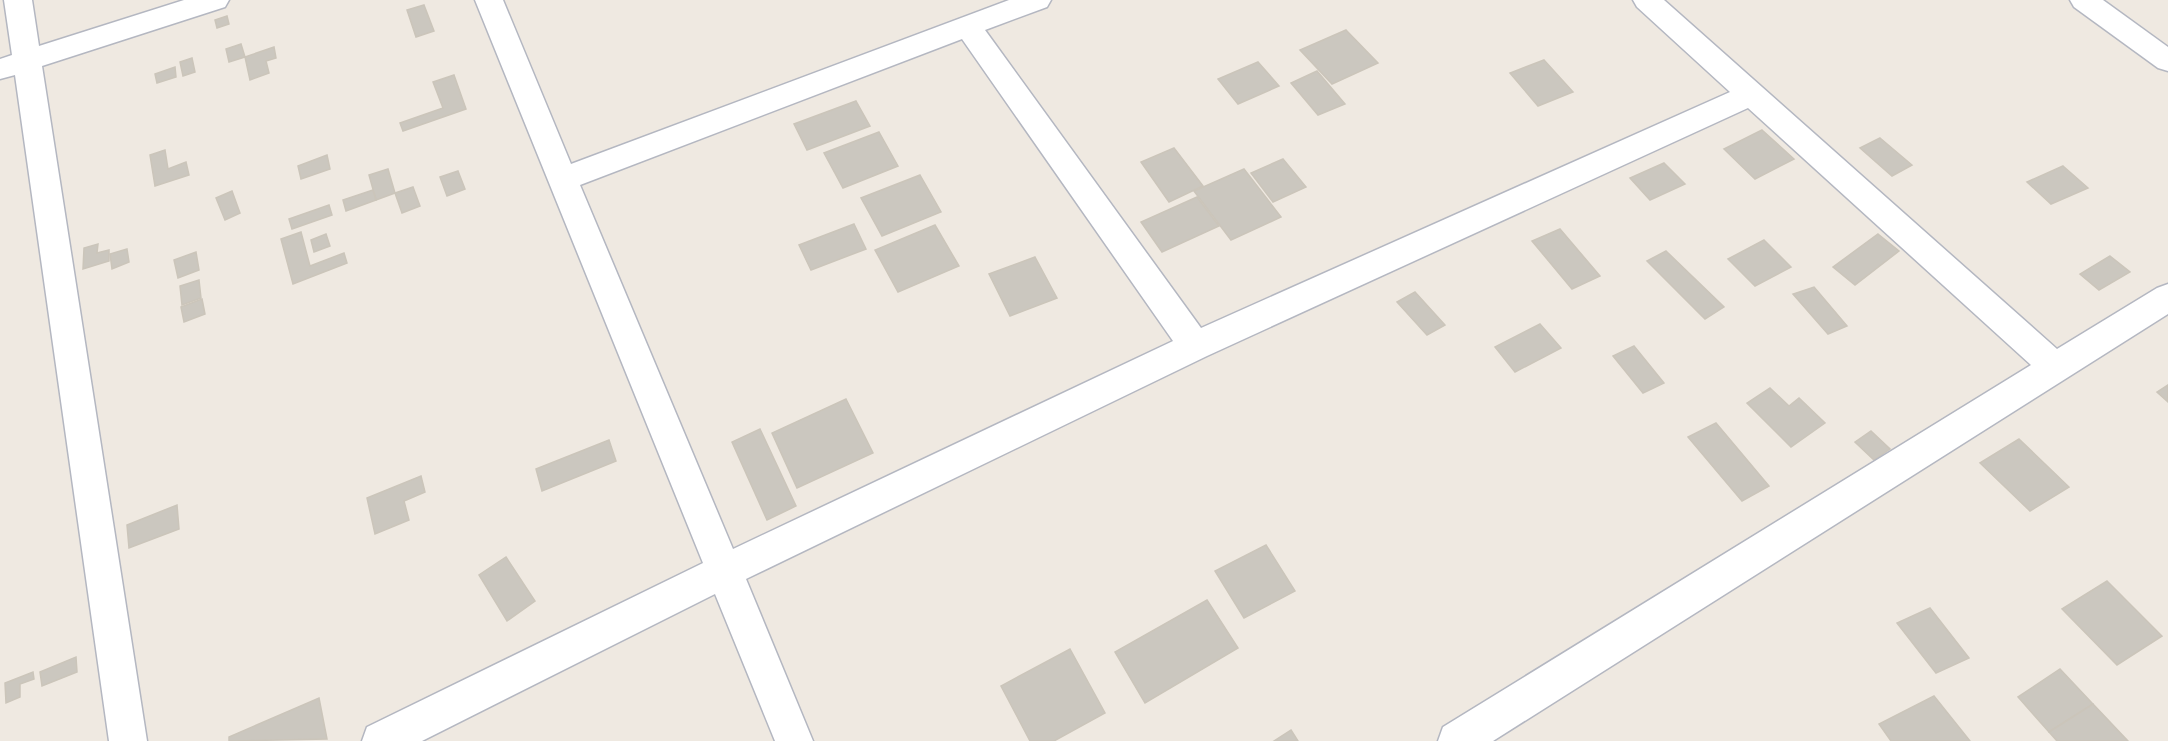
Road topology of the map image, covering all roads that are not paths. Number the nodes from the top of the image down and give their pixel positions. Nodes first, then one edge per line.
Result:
1 (18, 0) edge
2 (215, 0) edge
3 (489, 0) edge
4 (1037, 0) edge
5 (1647, 0) edge
6 (2084, 0) edge
7 (967, 26) junction
8 (2168, 61) edge
9 (14, 65) edge
10 (1752, 94) junction
11 (562, 180) junction
12 (2168, 297) edge
13 (1195, 346) junction
14 (2055, 367) junction
15 (725, 571) junction
16 (128, 741) edge
17 (381, 741) edge
18 (794, 741) edge
19 (1457, 741) edge

1 - 9 street
2 - 9 street
3 - 11 street
4 - 7 street
5 - 10 street
6 - 8 street
7 - 11 street
7 - 13 street
9 - 16 street
10 - 13 street
10 - 14 street
11 - 15 street
12 - 14 street
13 - 15 street
14 - 19 street
15 - 17 street
15 - 18 street

